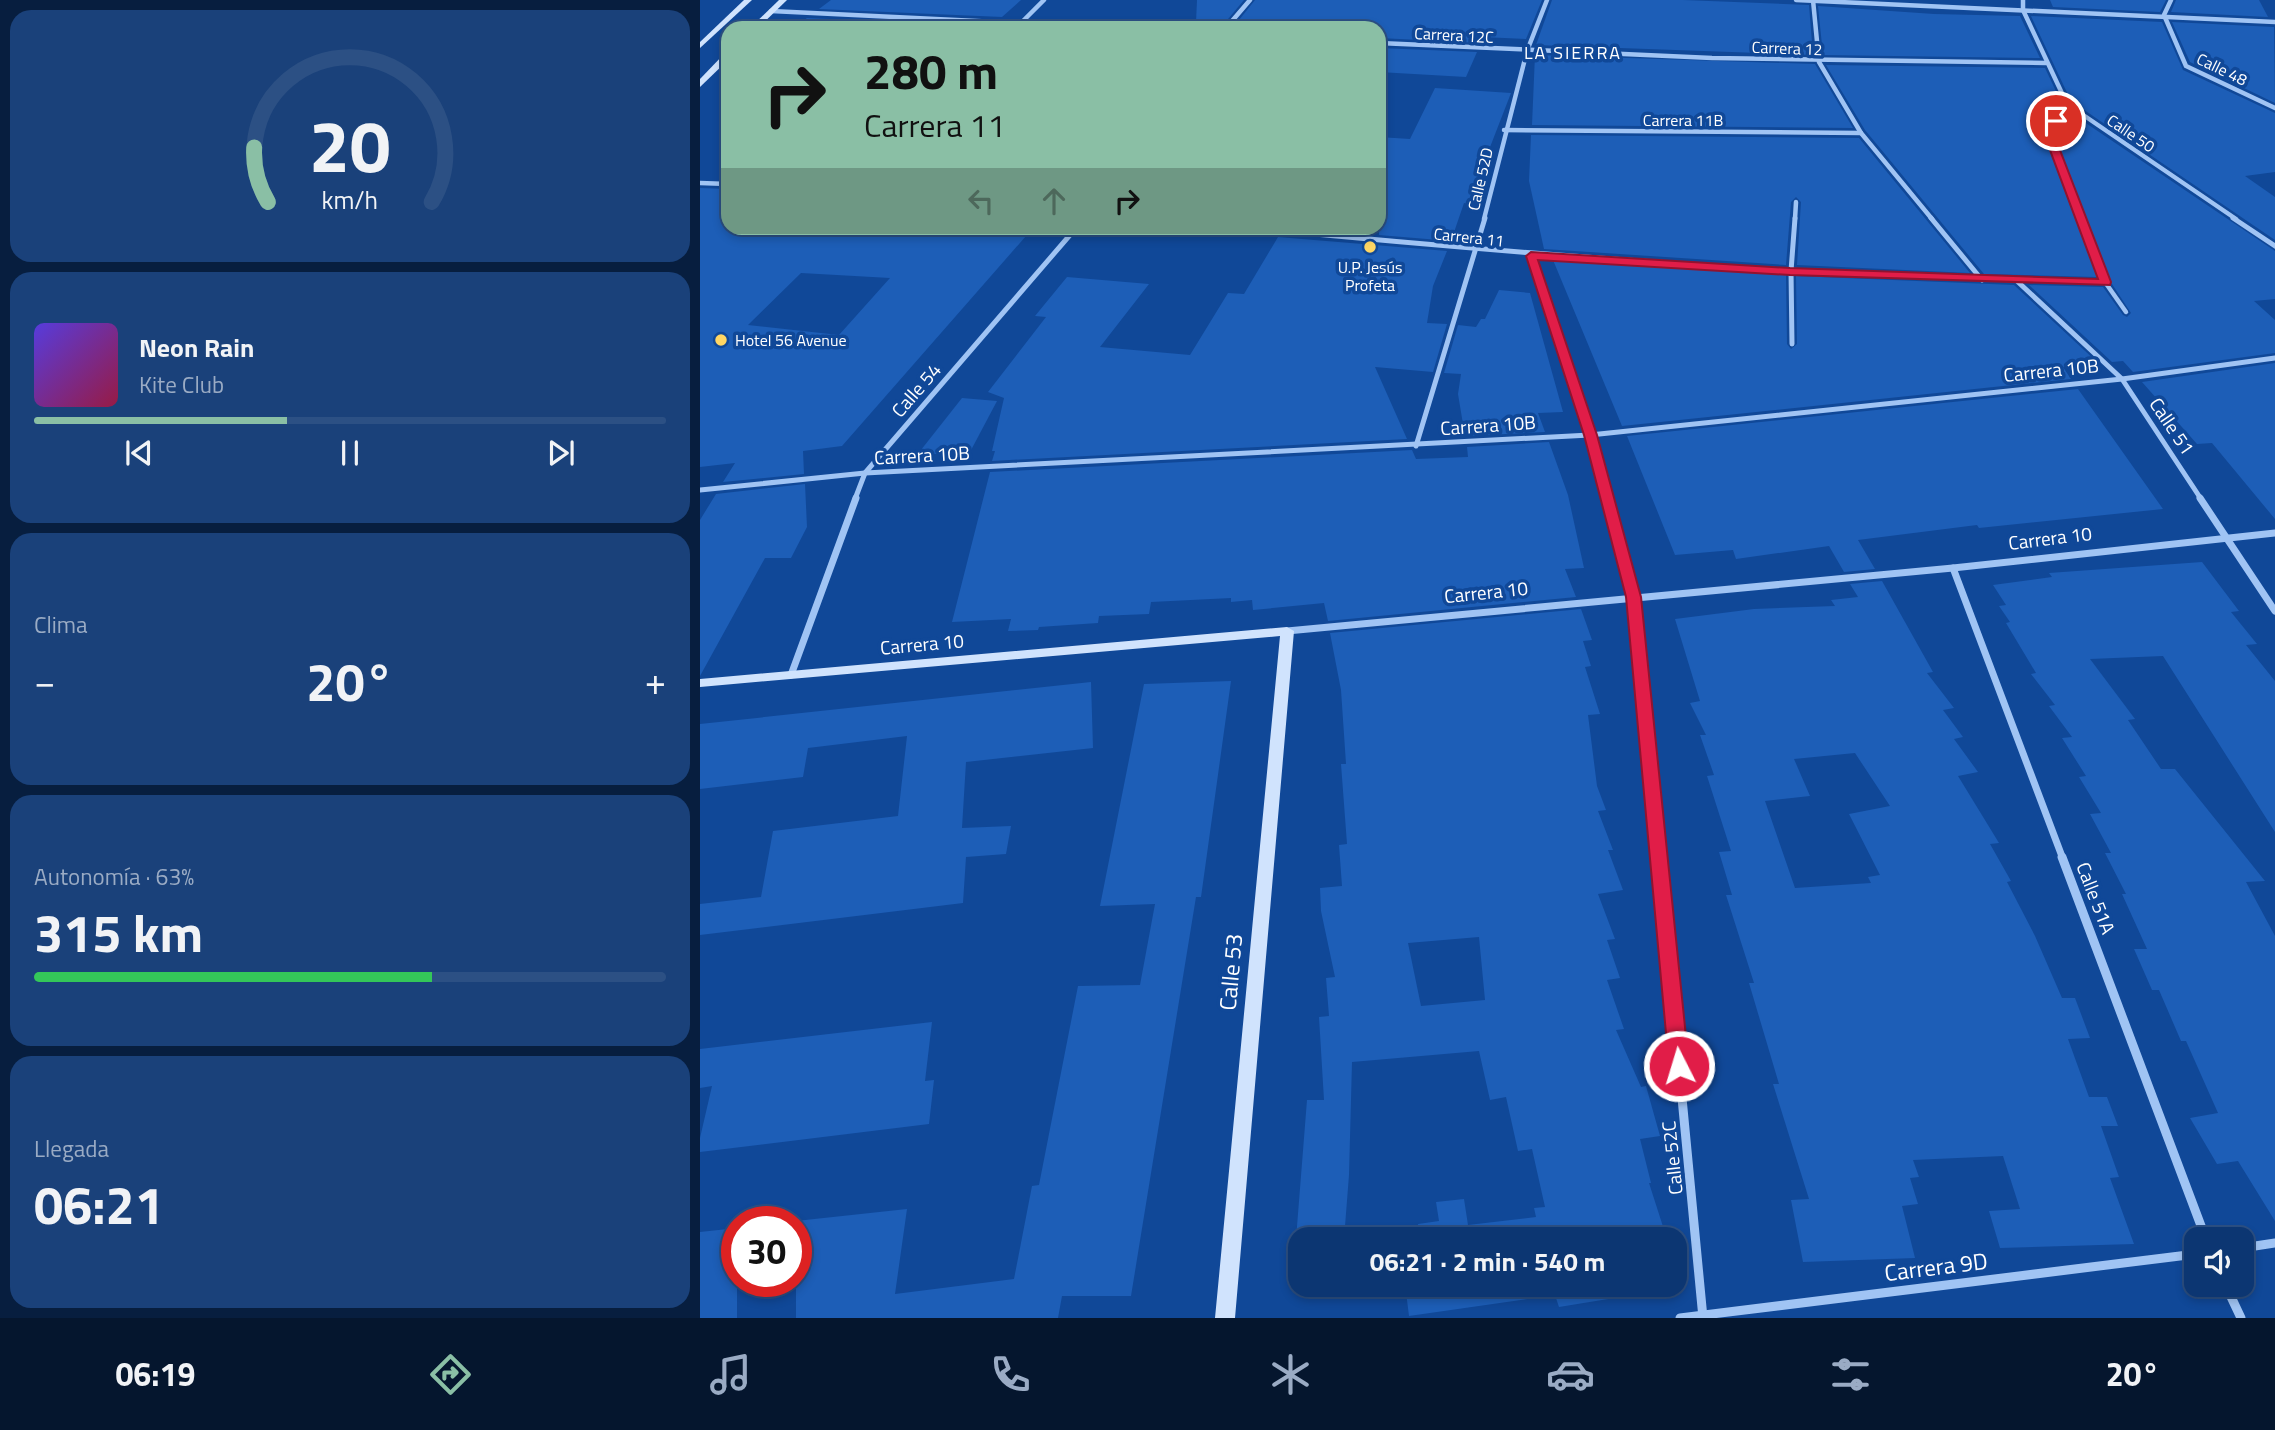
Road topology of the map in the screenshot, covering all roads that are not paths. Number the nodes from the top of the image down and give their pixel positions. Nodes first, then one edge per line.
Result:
1 (748, 0) edge
2 (783, 0) edge
3 (1044, 0) edge
4 (1250, 0) edge
5 (1547, 0) edge
6 (1797, 0) edge
7 (2023, 0) edge
8 (2171, 0) edge
9 (1812, 1) edge
10 (2023, 10) junction
11 (771, 11) junction
12 (2164, 15) junction
13 (726, 21) edge
14 (761, 21) edge
15 (979, 21) edge
16 (1023, 21) edge
17 (1232, 21) edge
18 (2275, 22) edge
19 (721, 26) edge
20 (1386, 43) edge
21 (700, 46) edge
22 (1527, 51) junction
23 (721, 62) edge
24 (1819, 62) junction
25 (2046, 63) junction
26 (700, 84) edge
27 (2067, 104) junction
28 (2275, 108) edge
29 (1504, 130) junction
30 (1861, 133) junction
31 (700, 183) edge
32 (721, 184) edge
33 (1796, 202) dead end
34 (1070, 235) edge
35 (1319, 235) edge
36 (2275, 246) edge
37 (1476, 251) junction
38 (1531, 256) junction
39 (1790, 271) junction
40 (1982, 280) junction
41 (2017, 281) junction
42 (2105, 282) junction
43 (2126, 312) dead end
44 (1792, 344) dead end
45 (2275, 358) edge
46 (2122, 379) junction
47 (1590, 435) junction
48 (1416, 446) junction
49 (866, 473) junction
50 (700, 490) edge
51 (2275, 533) edge
52 (2227, 537) junction
53 (1953, 568) junction
54 (1633, 597) junction
55 (2275, 611) edge
56 (1287, 631) junction
57 (791, 675) junction
58 (700, 683) edge
59 (2201, 1227) edge
60 (2275, 1243) edge
61 (2254, 1246) edge
62 (2184, 1256) edge
63 (2231, 1297) edge
64 (1703, 1316) edge
65 (1225, 1318) edge
66 (1680, 1318) edge
67 (2241, 1318) edge

1 - 13 street
2 - 11 street
3 - 16 street
4 - 17 street
5 - 22 street, Calle 52D
6 - 9 street
7 - 10 street, Calle 50
8 - 12 street
9 - 10 street
9 - 24 street
10 - 12 street
10 - 25 street, Calle 50
11 - 14 street
11 - 15 street
12 - 18 street
12 - 28 street, Calle 48
19 - 21 street
20 - 22 street, Carrera 12C
22 - 24 street, Carrera 12
22 - 29 street, Calle 52D
23 - 26 street
24 - 25 street, Carrera 12
24 - 30 street
25 - 27 street, Calle 50
27 - 36 street, Calle 50
27 - 42 street
29 - 30 street, Carrera 11B
29 - 37 street, Calle 52D
30 - 40 street
31 - 32 street
33 - 39 street
34 - 49 street, Calle 54
35 - 37 street, Carrera 11
37 - 38 street, Carrera 11
37 - 48 street, Calle 52D
38 - 39 street, Carrera 11
38 - 47 street, Calle 52C
39 - 40 street, Carrera 11
39 - 44 street
40 - 41 street, Carrera 11
41 - 42 street, Carrera 11
41 - 46 street, Calle 51
42 - 43 lane
45 - 46 street, Carrera 10B
46 - 47 street, Carrera 10B
46 - 52 street, Calle 51
47 - 48 street, Carrera 10B
47 - 54 street, Calle 52C
48 - 49 street, Carrera 10B
49 - 50 street, Carrera 10B
49 - 57 street, Calle 54
51 - 52 street, Carrera 10
52 - 53 street, Carrera 10
52 - 55 street, Calle 51
53 - 54 street, Carrera 10
53 - 59 street, Calle 51A
54 - 56 street, Carrera 10
54 - 64 street, Calle 52C
56 - 57 street, Carrera 10
56 - 65 street, Calle 53
57 - 58 street, Carrera 10
60 - 61 street
62 - 64 street, Carrera 9D
63 - 67 street
64 - 66 street, Carrera 9D

